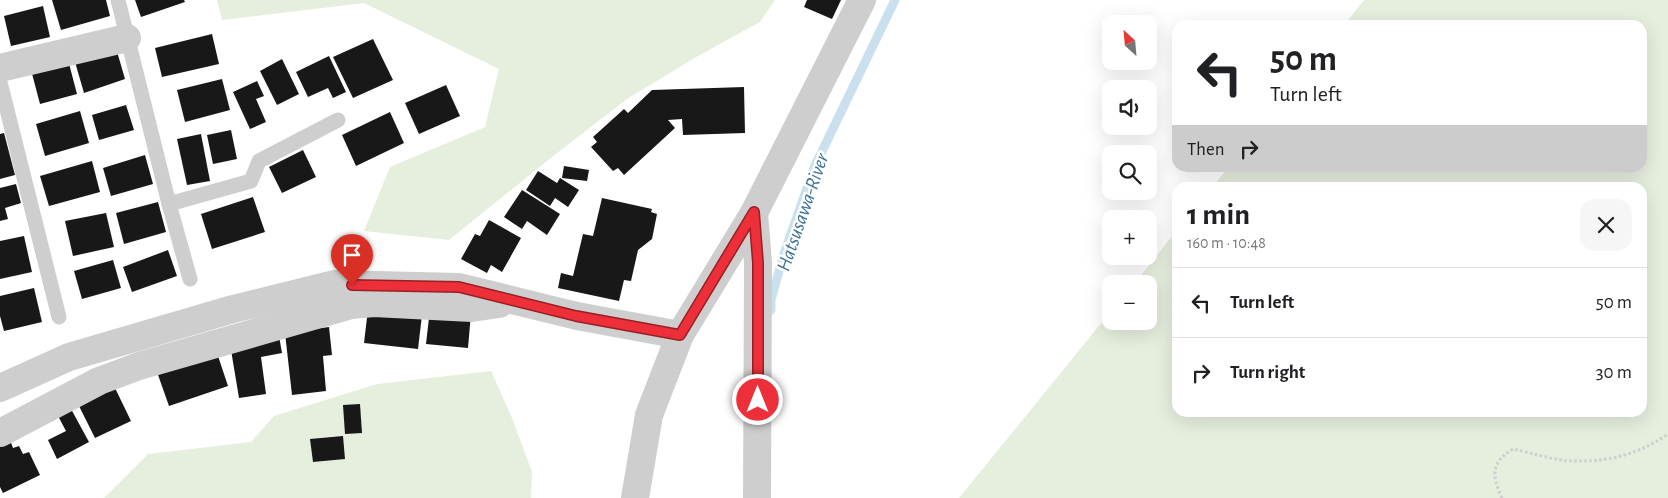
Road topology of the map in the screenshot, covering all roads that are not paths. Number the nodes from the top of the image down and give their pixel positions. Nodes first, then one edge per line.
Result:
1 (118, 0) edge
2 (862, 0) edge
3 (127, 38) junction
4 (0, 68) edge
5 (0, 82) edge
6 (338, 120) dead end
7 (169, 204) junction
8 (754, 212) junction
9 (190, 279) dead end
10 (519, 302) junction
11 (59, 317) dead end
12 (680, 335) junction
13 (0, 388) edge
14 (0, 433) edge
15 (635, 498) edge
16 (758, 498) edge

1 - 3 lane
2 - 8 street
3 - 4 street
3 - 7 lane
5 - 11 lane
6 - 7 lane
7 - 9 lane
8 - 12 street
8 - 16 street
10 - 12 street
10 - 13 street
10 - 14 street
12 - 15 street

